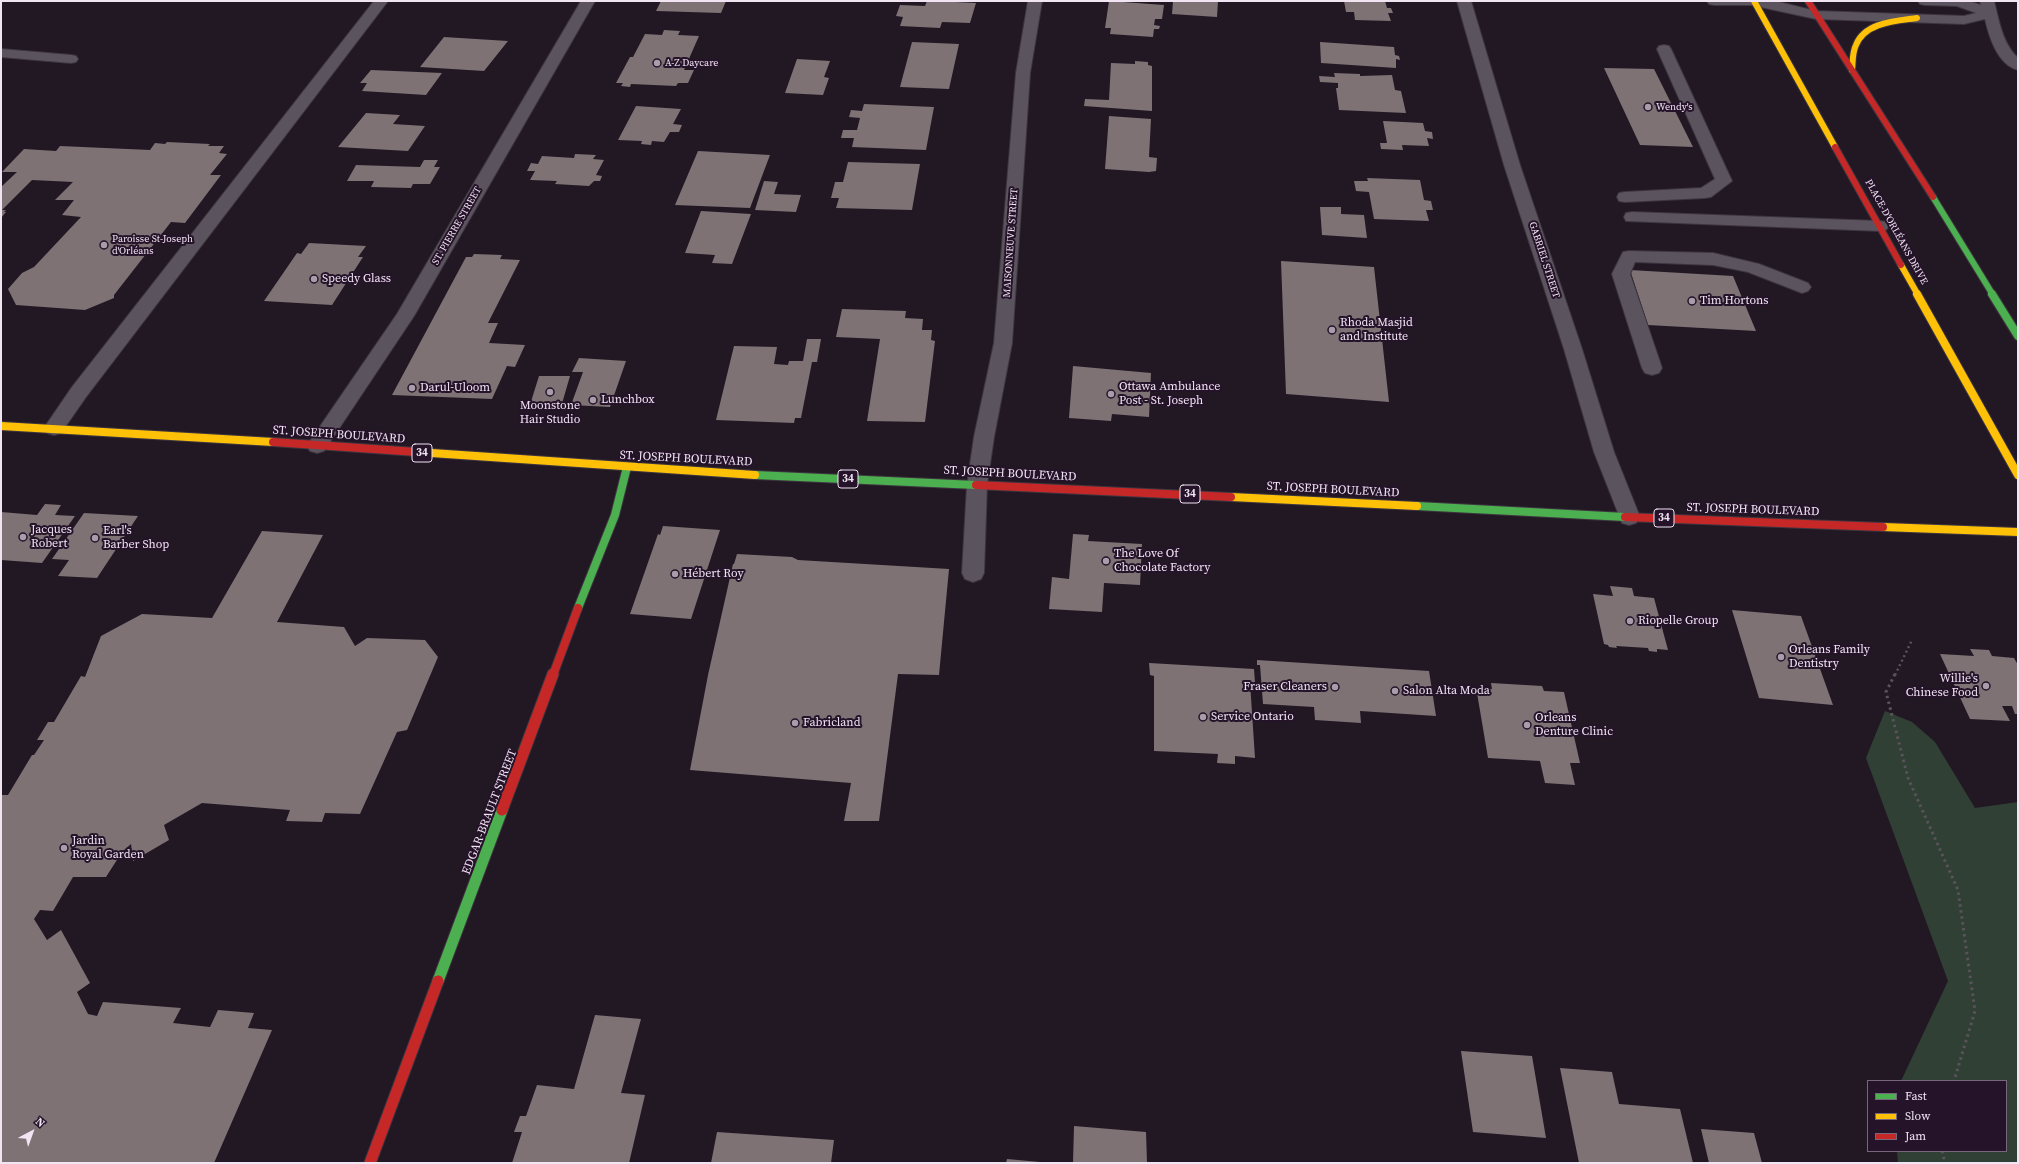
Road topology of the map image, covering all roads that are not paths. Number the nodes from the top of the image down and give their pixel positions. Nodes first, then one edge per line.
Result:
1 (381, 1) edge
2 (588, 1) edge
3 (1036, 1) edge
4 (1464, 1) edge
5 (1714, 1) edge
6 (1759, 1) edge
7 (1808, 1) edge
8 (1925, 1) edge
9 (1989, 7) edge
10 (1816, 15) junction
11 (1917, 18) junction
12 (1664, 49) dead end
13 (1, 53) edge
14 (72, 59) dead end
15 (2018, 66) edge
16 (1852, 70) junction
17 (1625, 197) dead end
18 (1632, 217) dead end
19 (1880, 226) junction
20 (1802, 287) dead end
21 (2018, 336) edge
22 (1652, 368) dead end
23 (1, 426) edge
24 (54, 428) junction
25 (317, 446) junction
26 (628, 468) junction
27 (2018, 475) edge
28 (977, 485) junction
29 (1629, 517) junction
30 (2018, 532) edge
31 (973, 573) dead end
32 (370, 1163) edge

1 - 24 street
2 - 25 street, ST. PIERRE STREET
3 - 28 street, MAISONNEUVE STREET
4 - 29 street, GABRIEL STREET
5 - 6 street
6 - 10 street
6 - 19 main road, PLACE-D'ORLÉANS DRIVE
7 - 10 main road
8 - 9 street
9 - 11 street
9 - 15 street
10 - 11 street
10 - 16 main road
11 - 16 main road
12 - 17 street
13 - 14 street
16 - 21 main road
18 - 19 street
19 - 27 main road, PLACE-D'ORLÉANS DRIVE
20 - 22 street
23 - 24 main road, ST. JOSEPH BOULEVARD / 34
24 - 25 main road, ST. JOSEPH BOULEVARD / 34
25 - 26 main road, ST. JOSEPH BOULEVARD / 34
26 - 28 main road, ST. JOSEPH BOULEVARD / 34
26 - 32 main road, EDGAR-BRAULT STREET
28 - 29 main road, ST. JOSEPH BOULEVARD / 34
28 - 31 street, MAISONNEUVE STREET
29 - 30 main road, ST. JOSEPH BOULEVARD / 34

